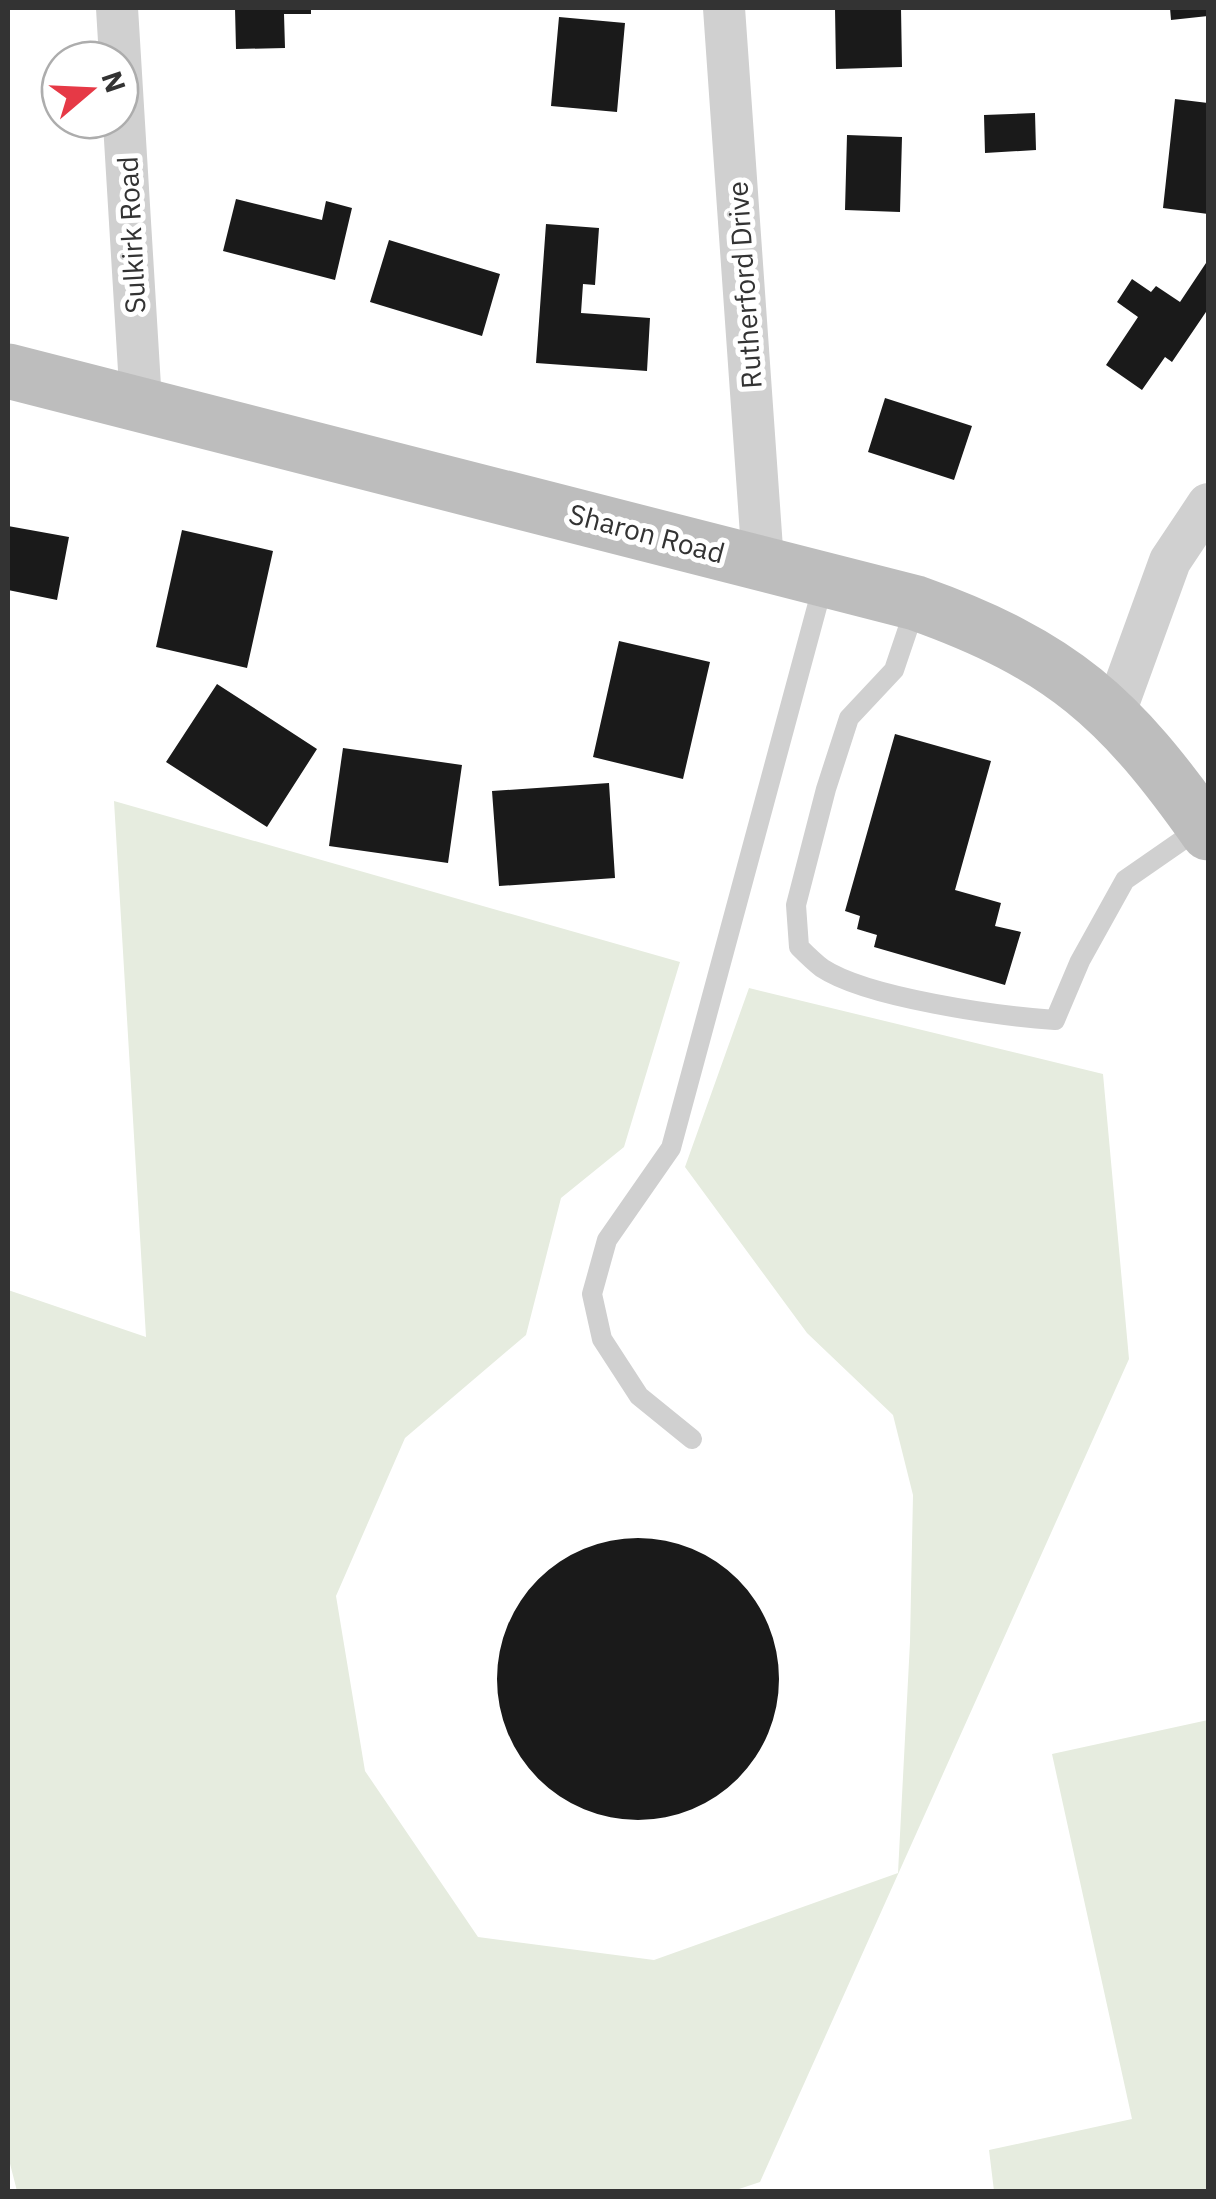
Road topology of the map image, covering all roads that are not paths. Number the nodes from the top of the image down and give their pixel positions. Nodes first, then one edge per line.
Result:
1 (117, 8) edge
2 (724, 8) edge
3 (8, 370) edge
4 (141, 402) junction
5 (1208, 504) edge
6 (763, 563) junction
7 (825, 580) junction
8 (916, 603) junction
9 (1114, 714) junction
10 (1206, 829) edge
11 (692, 1439) dead end

1 - 4 street, Sulkirk Road
2 - 6 street, Rutherford Drive
3 - 4 main road, Sharon Road
4 - 6 main road, Sharon Road
5 - 9 street
6 - 7 main road, Sharon Road
7 - 8 main road, Sharon Road
7 - 11 lane
8 - 9 main road, Sharon Road
8 - 10 lane
9 - 10 main road, Sharon Road

